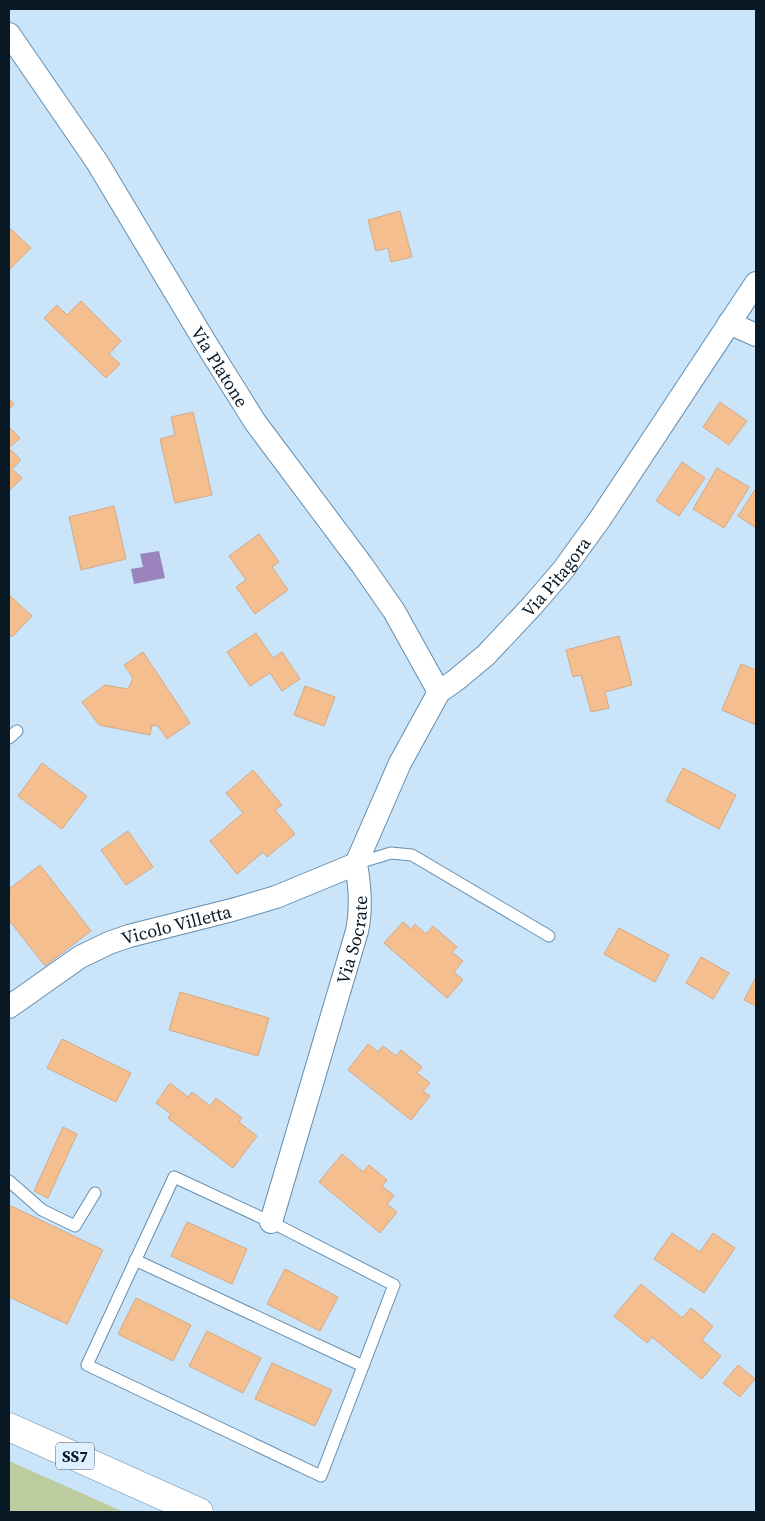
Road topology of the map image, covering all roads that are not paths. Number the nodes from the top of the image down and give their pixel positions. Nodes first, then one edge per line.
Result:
1 (9, 34) edge
2 (756, 284) edge
3 (729, 324) junction
4 (756, 334) edge
5 (439, 692) junction
6 (356, 864) junction
7 (549, 936) dead end
8 (9, 1007) edge
9 (9, 1181) edge
10 (95, 1193) dead end
11 (271, 1222) junction
12 (135, 1260) junction
13 (363, 1366) junction
14 (9, 1427) edge
15 (198, 1512) edge

1 - 5 street, Via Platone
2 - 3 street, Via Pitagora
3 - 4 street
3 - 5 street, Via Pitagora
5 - 6 street, Via Pitagora
6 - 7 lane
6 - 8 street, Vicolo Villetta
6 - 11 street, Via Socrate
9 - 10 lane
11 - 12 lane
11 - 13 lane
12 - 13 lane
12 - 13 lane
14 - 15 main road, SS7

